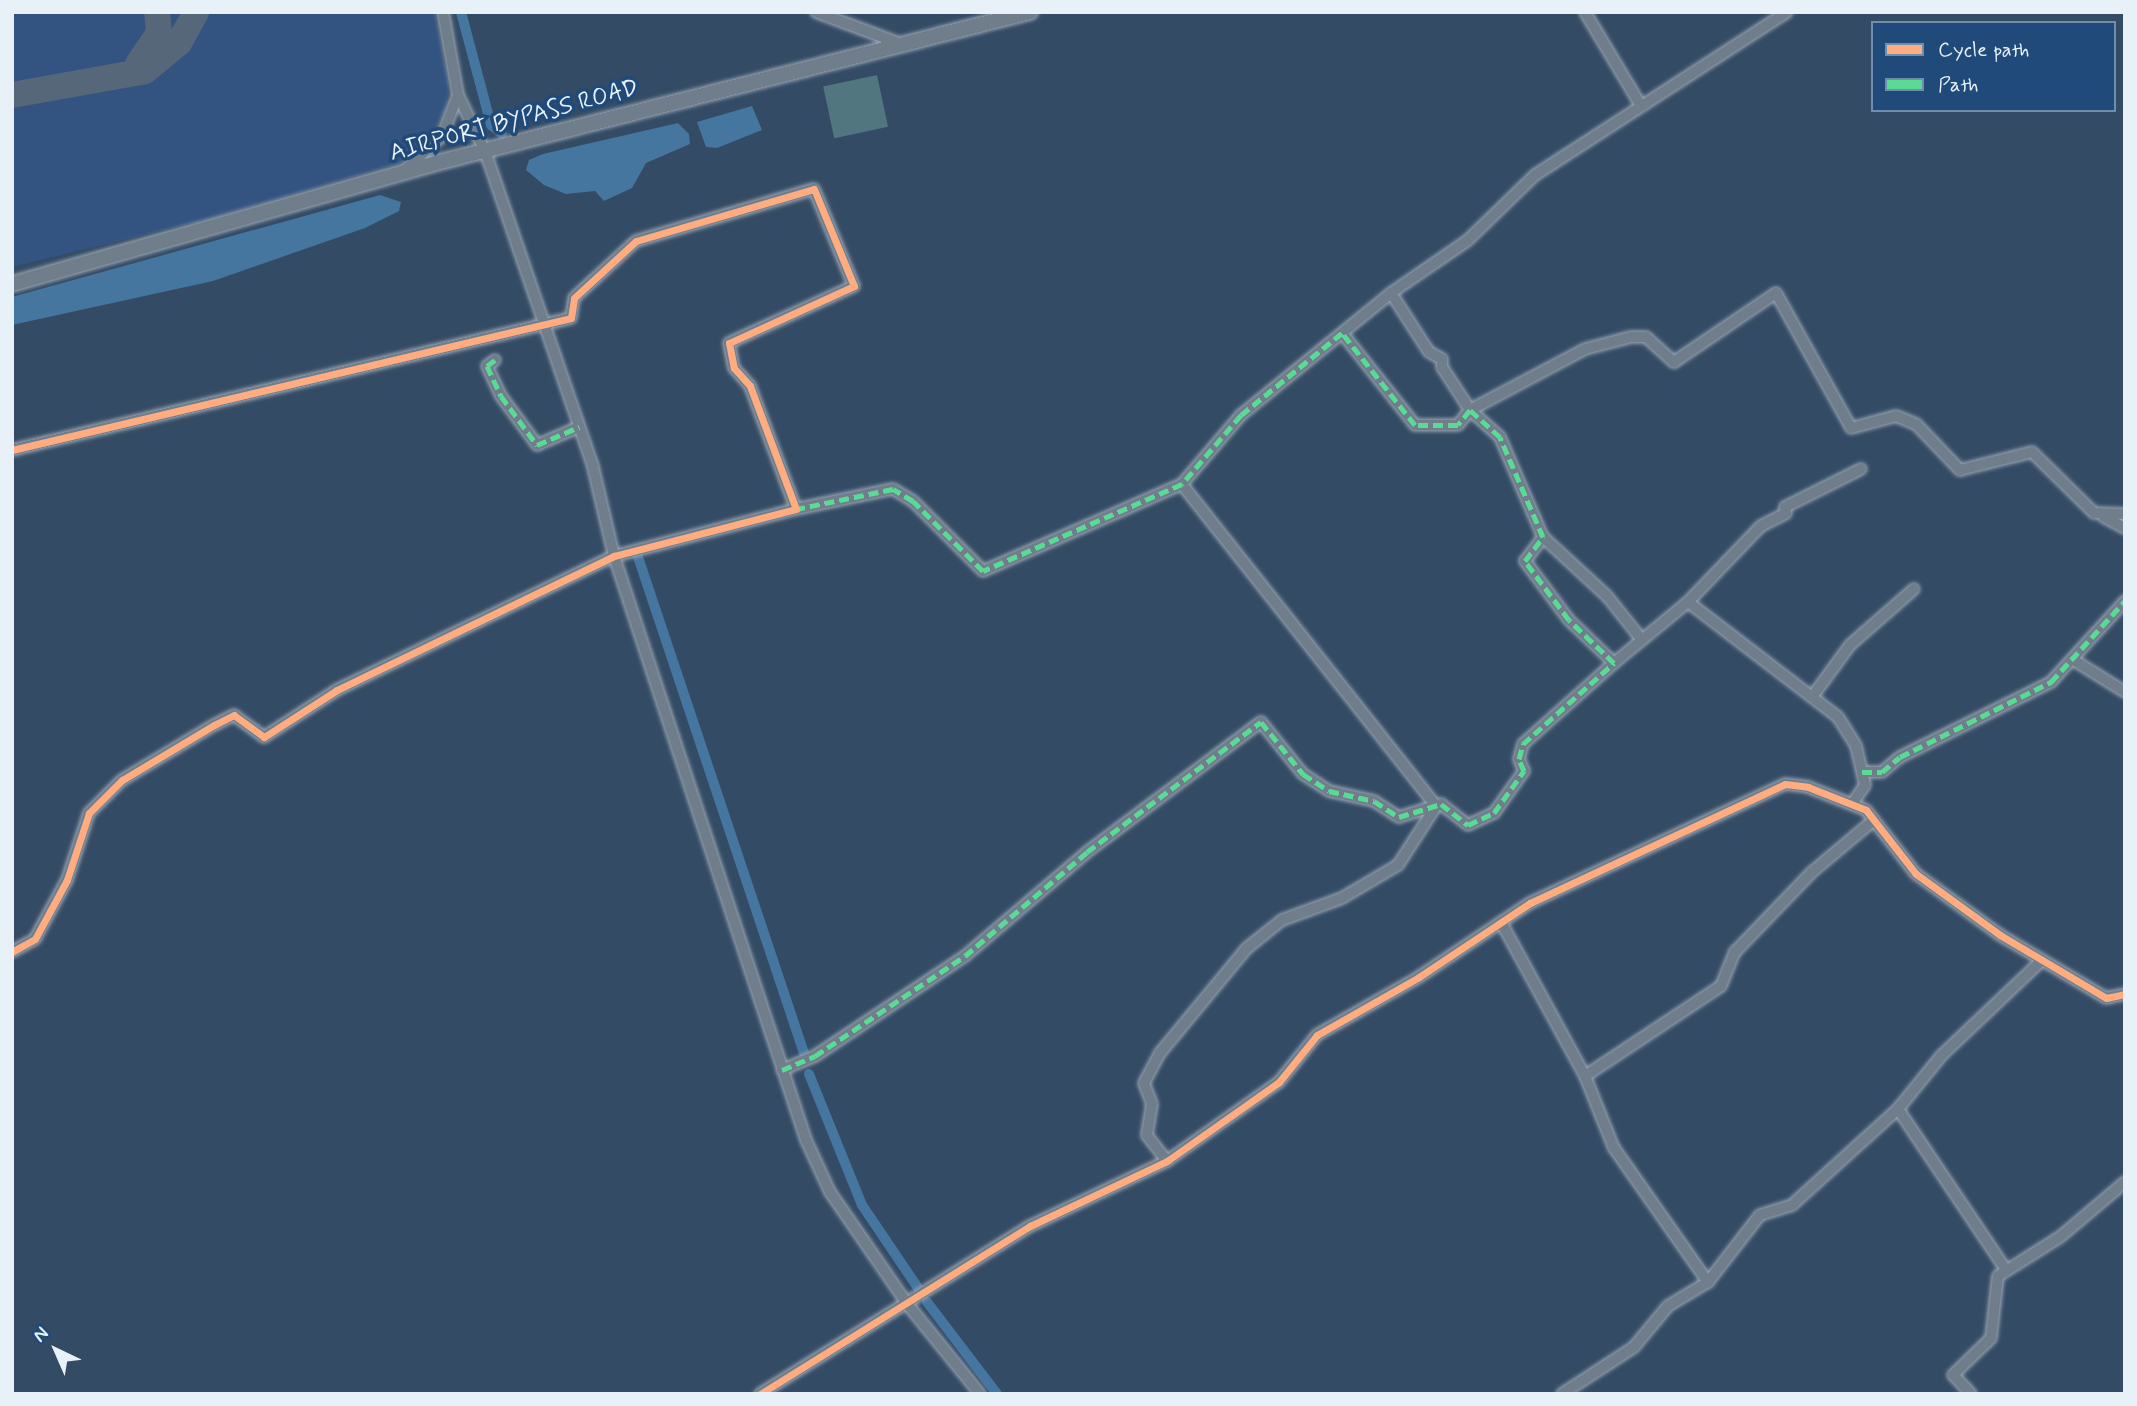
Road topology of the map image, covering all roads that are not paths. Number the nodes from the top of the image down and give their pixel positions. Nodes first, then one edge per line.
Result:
1 (443, 12) edge
2 (816, 12) edge
3 (1030, 12) edge
4 (1585, 12) edge
5 (1787, 12) edge
6 (1009, 15) edge
7 (905, 46) junction
8 (458, 95) junction
9 (1641, 106) junction
10 (485, 151) junction
11 (393, 176) junction
12 (12, 284) edge
13 (1391, 293) junction
14 (544, 326) junction
15 (1342, 333) junction
16 (495, 360) dead end
17 (1470, 410) junction
18 (579, 427) junction
19 (12, 450) edge
20 (1861, 469) dead end
21 (1182, 484) junction
22 (796, 509) junction
23 (2100, 514) junction
24 (2125, 514) edge
25 (2125, 528) edge
26 (1543, 537) junction
27 (614, 556) junction
28 (1914, 589) dead end
29 (2125, 600) edge
30 (1688, 602) junction
31 (1642, 640) junction
32 (2075, 661) junction
33 (1614, 663) junction
34 (2125, 692) edge
35 (1812, 697) junction
36 (1862, 772) junction
37 (1852, 804) junction
38 (1436, 806) junction
39 (1874, 820) junction
40 (1501, 922) junction
41 (12, 952) edge
42 (2042, 960) junction
43 (2125, 994) edge
44 (782, 1070) junction
45 (1585, 1076) junction
46 (1898, 1109) junction
47 (1167, 1161) junction
48 (2125, 1182) edge
49 (2007, 1270) junction
50 (1708, 1282) junction
51 (908, 1305) junction
52 (760, 1394) edge
53 (979, 1394) edge
54 (1562, 1394) edge
55 (1971, 1394) edge

1 - 8 street
2 - 7 street
3 - 6 street, AIRPORT BYPASS ROAD
4 - 9 street
5 - 9 street
6 - 7 street, AIRPORT BYPASS ROAD
7 - 10 street, AIRPORT BYPASS ROAD
8 - 10 street
8 - 11 street
9 - 13 street
10 - 11 street, AIRPORT BYPASS ROAD
10 - 14 street
11 - 12 street, AIRPORT BYPASS ROAD
13 - 15 street
13 - 17 street
14 - 18 street
14 - 19 street
14 - 22 street
15 - 17 street
15 - 21 street
16 - 18 street
17 - 23 street
17 - 26 street
18 - 27 street
20 - 30 street
21 - 22 street
21 - 38 street
22 - 27 street
23 - 24 street
23 - 25 street
26 - 31 street
26 - 33 street
27 - 41 street
27 - 44 street
28 - 35 street
29 - 32 street
30 - 31 street
30 - 35 street
31 - 33 street
32 - 34 street
32 - 36 street
33 - 38 street
35 - 36 street
36 - 37 street
37 - 39 street
37 - 40 street
38 - 44 street
38 - 47 street
39 - 42 street
39 - 45 street
40 - 45 street
40 - 47 street
42 - 43 street
42 - 46 street
44 - 51 street
45 - 50 street
46 - 49 street
46 - 50 street
47 - 51 street
48 - 49 street
49 - 55 street
50 - 54 street
51 - 52 street
51 - 53 street

